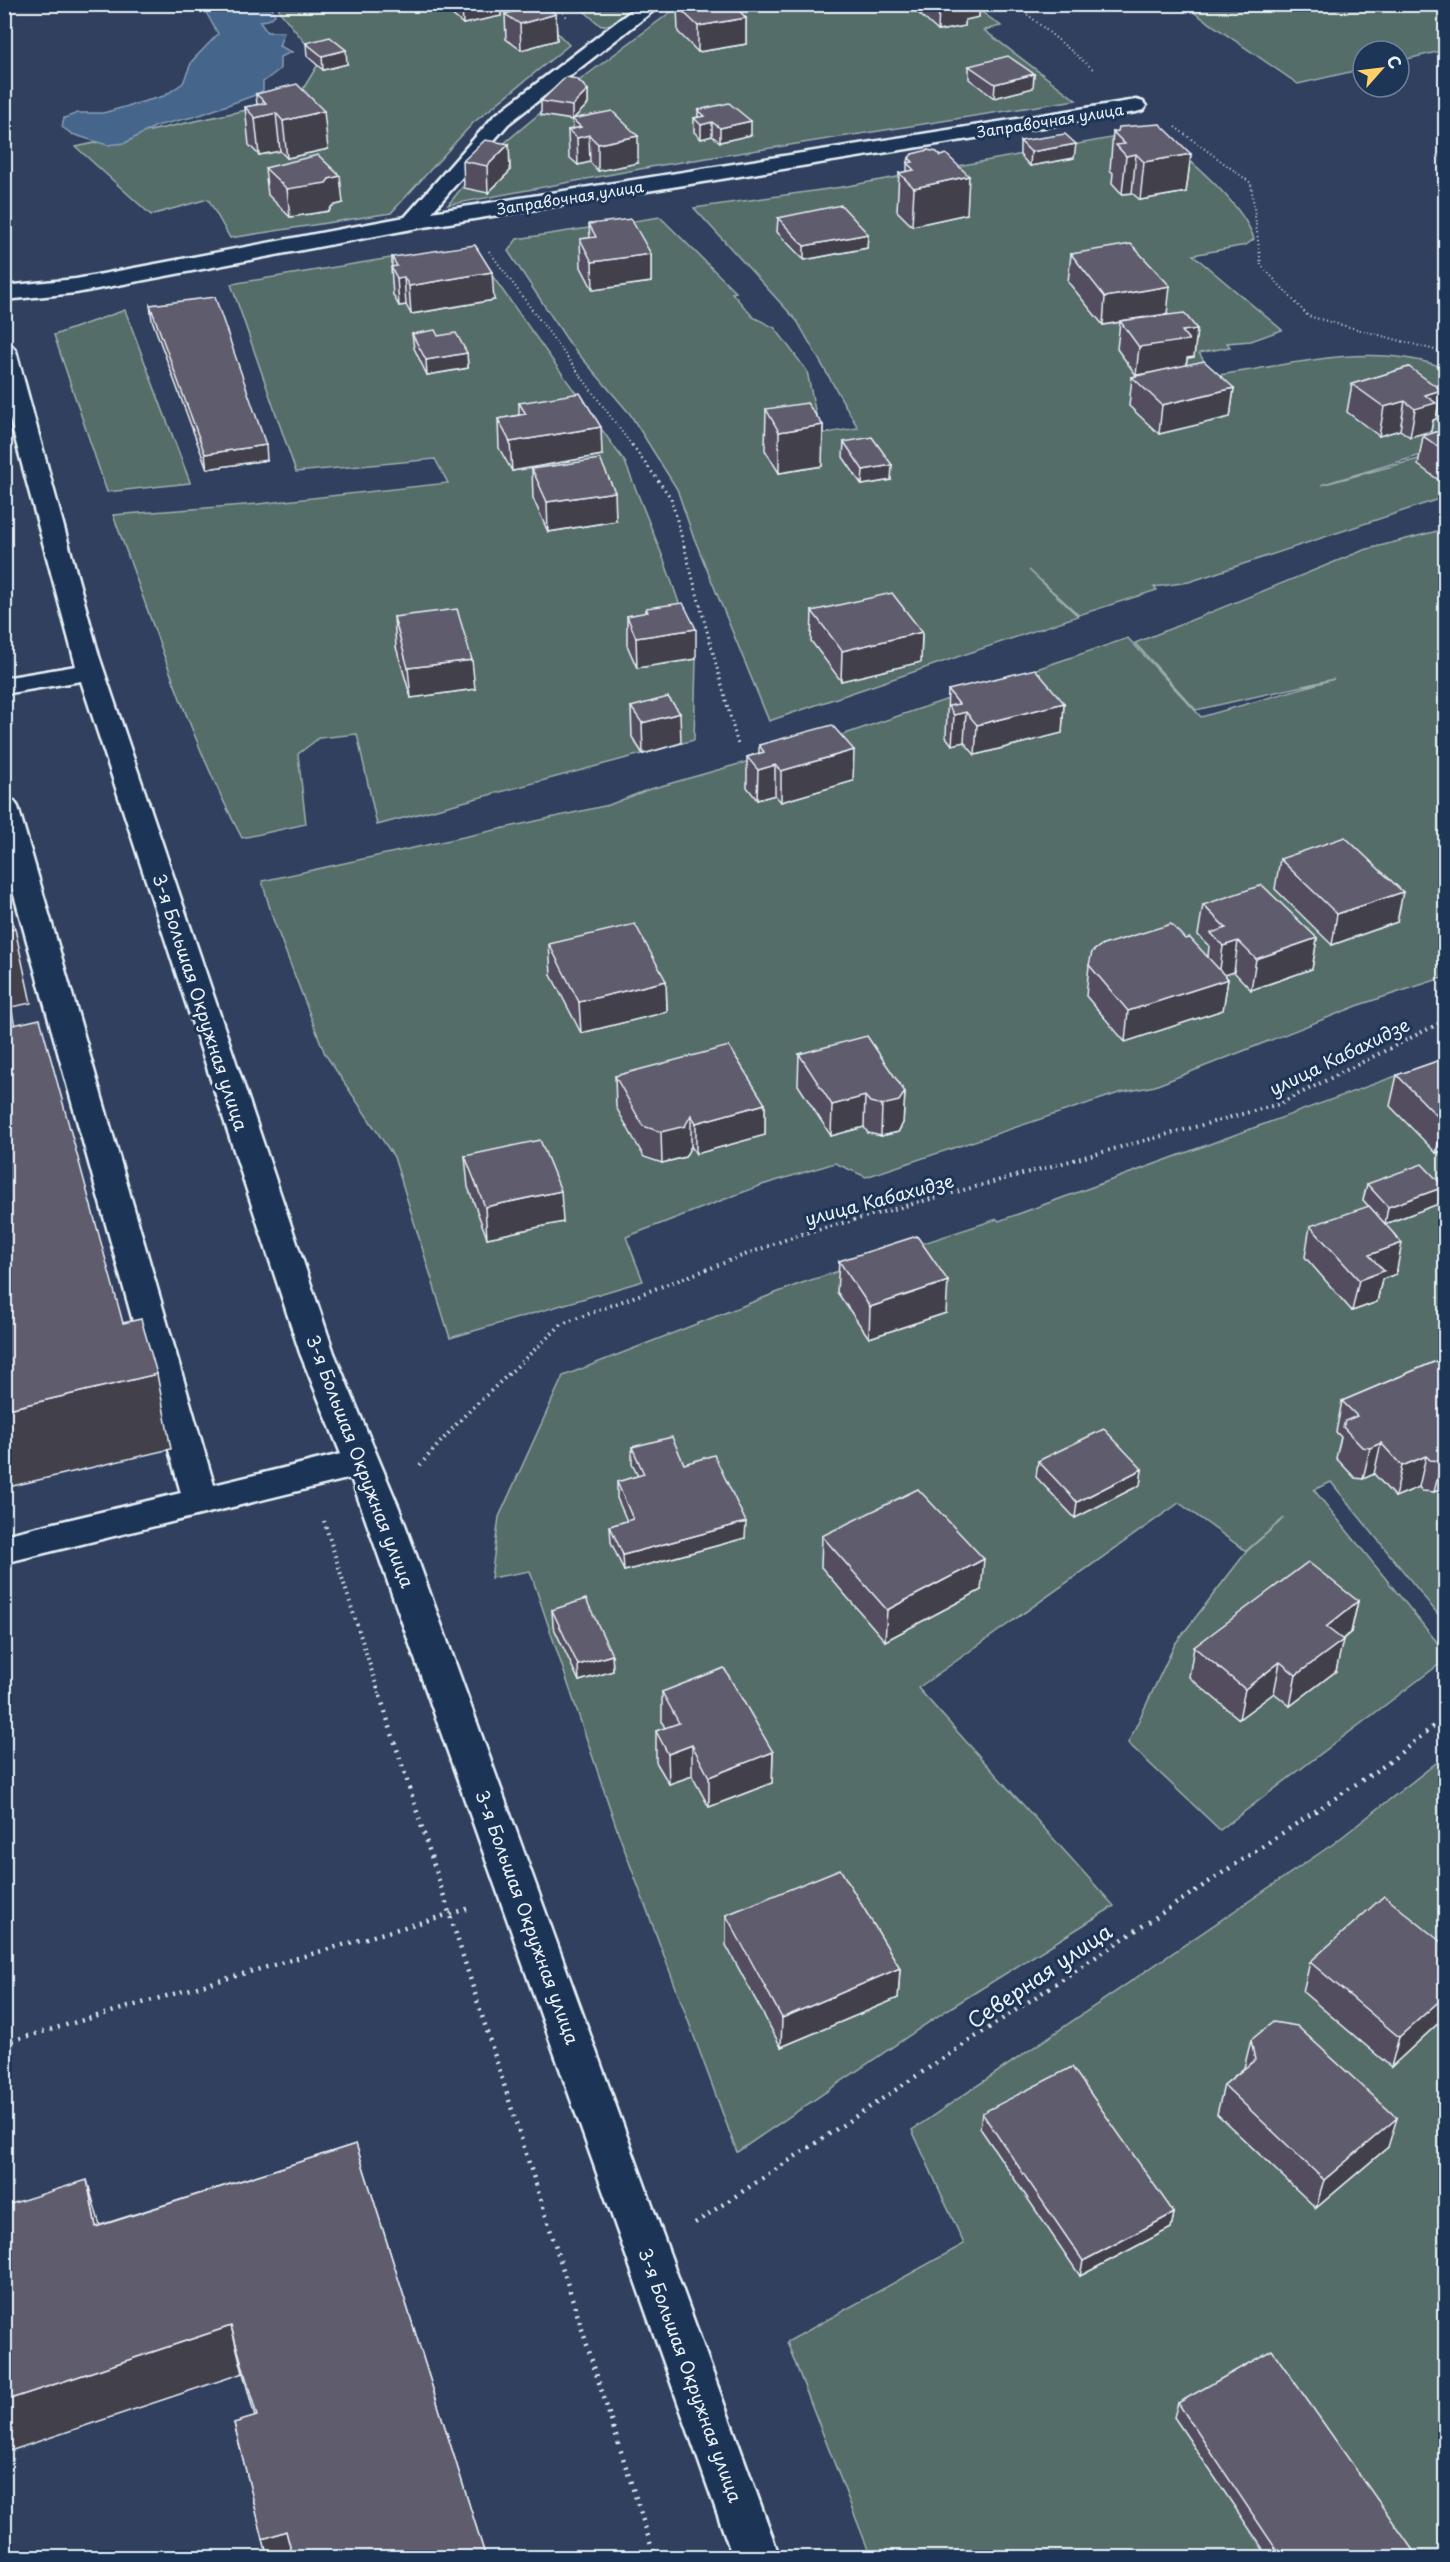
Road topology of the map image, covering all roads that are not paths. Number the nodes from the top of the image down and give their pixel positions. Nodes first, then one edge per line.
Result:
1 (653, 4) edge
2 (1136, 106) road end
3 (411, 222) junction
4 (4, 293) edge
5 (4, 351) edge
6 (91, 671) junction
7 (4, 687) edge
8 (4, 807) edge
9 (362, 1462) junction
10 (201, 1501) junction
11 (4, 1549) edge
12 (757, 2558) edge

1 - 3 street
2 - 3 street, Заправочная улица
3 - 4 street, Заправочная улица
5 - 6 street, 3-я Большая Окружная улица
6 - 7 street
6 - 9 street, 3-я Большая Окружная улица
8 - 10 street
9 - 10 street
9 - 12 street, 3-я Большая Окружная улица
10 - 11 street

